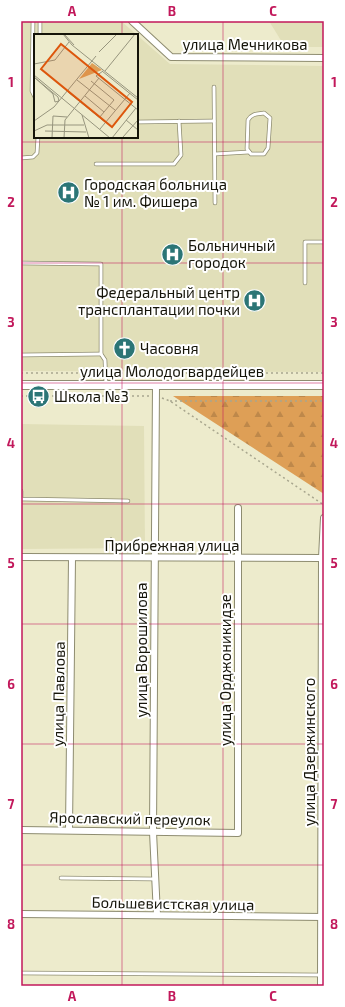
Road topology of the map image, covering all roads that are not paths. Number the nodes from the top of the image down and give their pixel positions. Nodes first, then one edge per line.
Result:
1 (33, 21) edge
2 (40, 21) edge
3 (132, 21) edge
4 (40, 34) edge
5 (324, 58) edge
6 (214, 87) dead end
7 (34, 94) edge
8 (179, 121) junction
9 (214, 121) junction
10 (138, 122) edge
11 (38, 138) edge
12 (249, 152) junction
13 (214, 154) junction
14 (21, 158) edge
15 (96, 164) dead end
16 (215, 203) dead end
17 (324, 242) edge
18 (21, 263) edge
19 (305, 283) dead end
20 (101, 354) junction
21 (21, 355) edge
22 (21, 385) edge
23 (106, 385) junction
24 (156, 385) junction
25 (324, 385) edge
26 (21, 491) edge
27 (128, 501) dead end
28 (238, 508) dead end
29 (324, 518) edge
30 (21, 557) edge
31 (72, 558) junction
32 (154, 558) junction
33 (238, 558) junction
34 (322, 558) junction
35 (21, 830) edge
36 (69, 830) junction
37 (154, 832) junction
38 (238, 833) joint
39 (61, 878) dead end
40 (156, 879) junction
41 (21, 914) edge
42 (158, 915) junction
43 (323, 917) edge
44 (21, 973) edge
45 (321, 975) junction
46 (321, 986) edge

1 - 7 lane
2 - 4 lane
3 - 5 street, улица Мечникова
6 - 9 lane
8 - 9 lane
8 - 10 lane
8 - 15 lane
9 - 13 lane
11 - 14 lane
12 - 12 lane
12 - 13 lane
13 - 16 lane
17 - 19 lane
18 - 20 lane
20 - 21 lane
20 - 23 lane
22 - 23 street, улица Молодогвардейцев
23 - 24 street, улица Молодогвардейцев
24 - 25 street, улица Молодогвардейцев
24 - 32 street, улица Ворошилова
26 - 27 lane
28 - 33 street, улица Орджоникидзе
29 - 34 street, улица Дзержинского
30 - 31 street, Прибрежная улица
31 - 32 street, Прибрежная улица
31 - 36 street, улица Павлова
32 - 33 street, Прибрежная улица
32 - 37 street, улица Ворошилова
33 - 34 street, Прибрежная улица
33 - 38 street, улица Орджоникидзе
34 - 43 street, улица Дзержинского
35 - 36 street, Ярославский переулок
36 - 37 street, Ярославский переулок
37 - 38 street, Ярославский переулок
37 - 40 street, улица Ворошилова
39 - 40 lane
40 - 42 street, улица Ворошилова
41 - 42 street, Большевистская улица
42 - 43 street, Большевистская улица
43 - 45 street, улица Дзержинского
44 - 45 lane
45 - 46 street, улица Дзержинского

